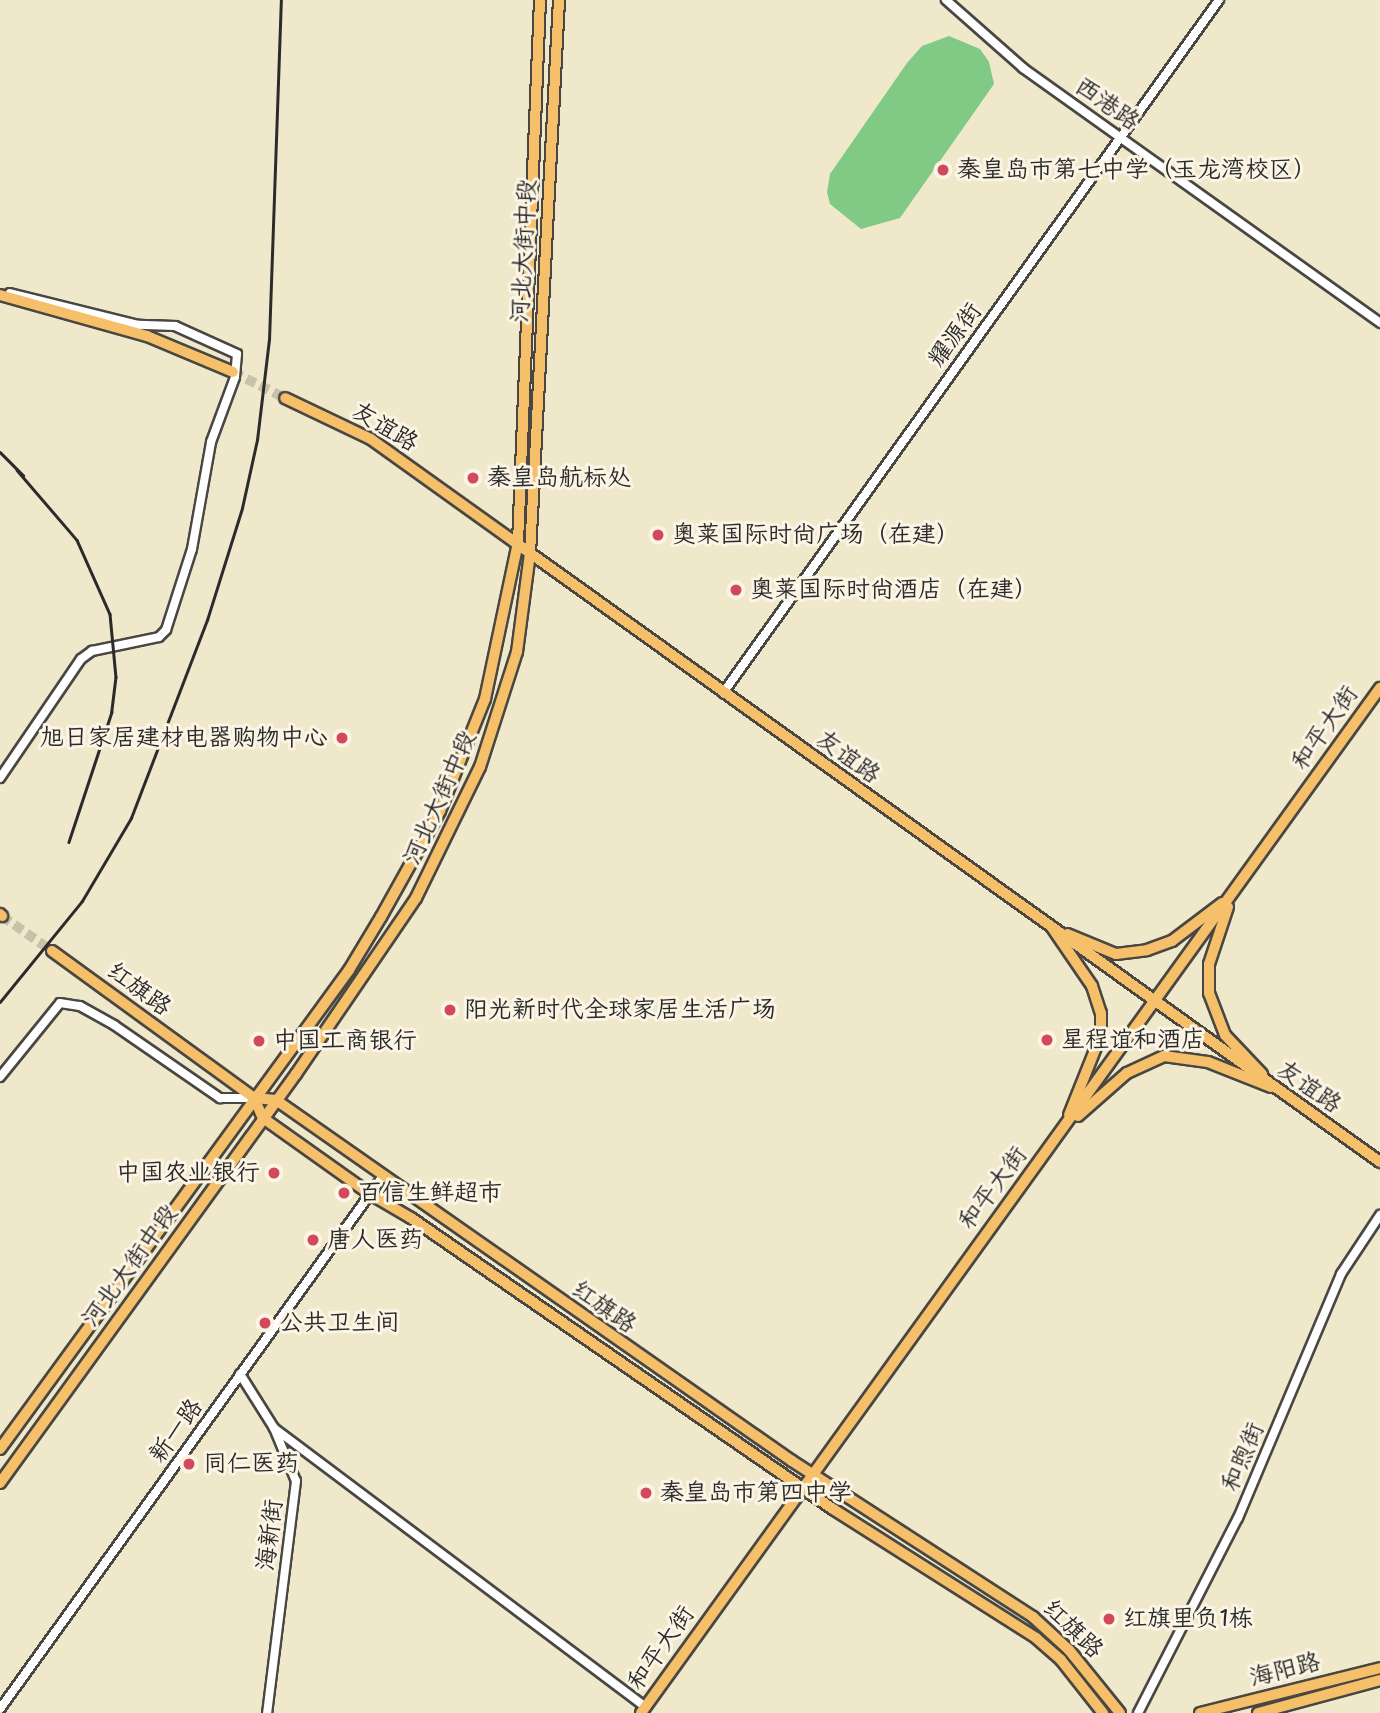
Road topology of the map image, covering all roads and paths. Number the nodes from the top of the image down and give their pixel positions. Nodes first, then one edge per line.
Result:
1 (540, 0) edge
2 (559, 0) edge
3 (946, 0) edge
4 (1219, 0) edge
5 (1120, 137) junction
6 (0, 293) edge
7 (1380, 323) edge
8 (233, 372) tunnel mouth
9 (285, 398) tunnel mouth
10 (518, 543) junction
11 (530, 553) junction
12 (1380, 688) edge
13 (723, 693) junction
14 (0, 778) edge
15 (1231, 896) junction
16 (1053, 929) junction
17 (52, 951) tunnel mouth
18 (1155, 1003) junction
19 (0, 1077) edge
20 (1276, 1089) junction
21 (254, 1098) junction
22 (276, 1100) junction
23 (263, 1118) junction
24 (1064, 1128) junction
25 (1380, 1162) edge
26 (383, 1176) junction
27 (370, 1194) junction
28 (1380, 1215) edge
29 (240, 1374) junction
30 (274, 1428) junction
31 (0, 1449) edge
32 (811, 1473) junction
33 (0, 1483) edge
34 (802, 1486) junction
35 (1380, 1668) edge
36 (1380, 1680) edge
37 (0, 1709) edge
38 (643, 1710) edge
39 (267, 1713) edge
40 (1103, 1713) edge
41 (1120, 1713) edge
42 (1138, 1713) edge
43 (1200, 1713) edge
44 (1258, 1713) edge

1 - 10 highway
2 - 11 highway, 河北大街中段
3 - 5 street, 西港路
4 - 5 street, 耀源街
5 - 7 street, 西港路
5 - 13 street, 耀源街
6 - 8 main road
6 - 14 street
9 - 10 main road, 友谊路
10 - 11 main road, 友谊路
10 - 21 main road
11 - 13 highway, 友谊路
11 - 22 main road, 河北大街中段
12 - 15 main road, 和平大街
13 - 16 highway, 友谊路
15 - 16 main road
15 - 18 main road, 和平大街
15 - 20 main road
16 - 18 highway, 友谊路
16 - 24 main road
17 - 21 main road, 红旗路
18 - 20 highway, 友谊路
18 - 24 main road, 和平大街
19 - 21 street
20 - 24 main road
20 - 25 highway, 友谊路
21 - 22 main road
21 - 23 main road
21 - 31 main road
22 - 23 main road, 河北大街中段
22 - 26 main road, 红旗路
23 - 27 main road
23 - 33 main road, 河北大街中段
24 - 32 main road, 和平大街
26 - 27 street, 新一路
26 - 32 main road, 红旗路
27 - 29 street, 新一路
27 - 34 main road
28 - 42 street, 和煦街
29 - 30 street, 海新街
29 - 37 street, 新一路
30 - 38 street
30 - 39 street, 海新街
32 - 34 main road, 和平大街
32 - 41 main road, 红旗路
34 - 38 main road, 和平大街
34 - 40 main road
35 - 43 main road, 海阳路
36 - 44 main road, 海阳路

